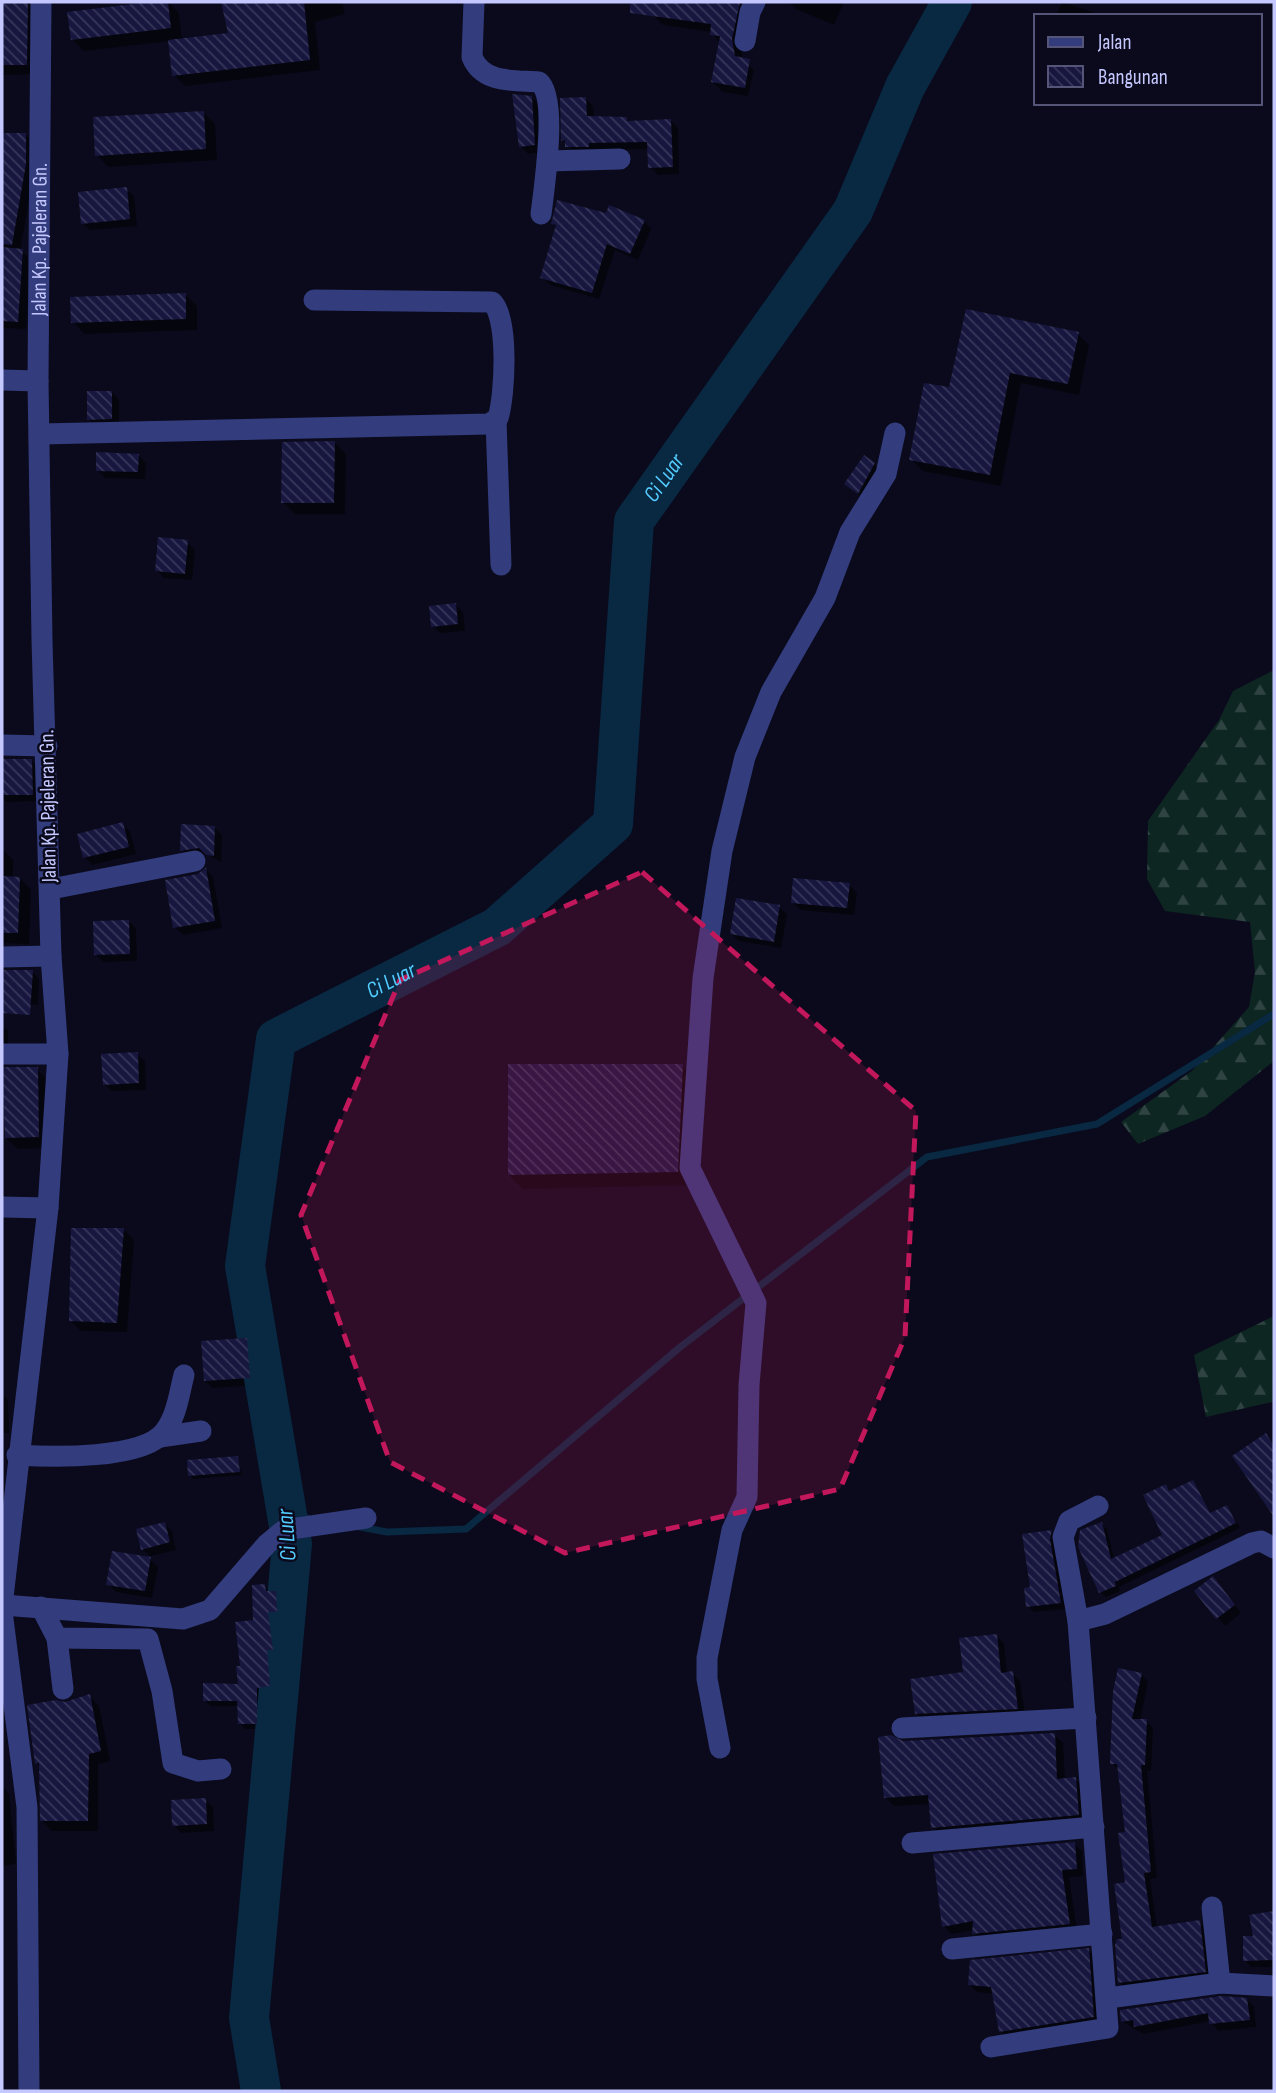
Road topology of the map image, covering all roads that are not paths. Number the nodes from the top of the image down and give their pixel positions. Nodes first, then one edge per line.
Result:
1 (41, 2) edge
2 (474, 2) edge
3 (755, 2) edge
4 (745, 41) dead end
5 (620, 159) dead end
6 (548, 161) junction
7 (541, 214) dead end
8 (314, 300) dead end
9 (2, 380) edge
10 (38, 381) junction
11 (496, 420) junction
12 (895, 433) dead end
13 (41, 434) junction
14 (501, 565) dead end
15 (2, 745) edge
16 (47, 746) junction
17 (194, 861) dead end
18 (51, 889) junction
19 (51, 956) junction
20 (2, 957) edge
21 (2, 1054) edge
22 (58, 1054) junction
23 (2, 1207) edge
24 (48, 1208) junction
25 (184, 1375) dead end
26 (201, 1431) dead end
27 (160, 1437) junction
28 (17, 1455) junction
29 (1098, 1506) dead end
30 (366, 1518) dead end
31 (1274, 1548) edge
32 (2, 1607) edge
33 (41, 1607) junction
34 (1078, 1621) junction
35 (57, 1638) junction
36 (63, 1689) dead end
37 (1086, 1718) junction
38 (902, 1728) dead end
39 (720, 1748) dead end
40 (221, 1769) dead end
41 (1094, 1828) junction
42 (912, 1843) dead end
43 (1212, 1907) dead end
44 (1102, 1934) junction
45 (952, 1949) dead end
46 (1220, 1983) junction
47 (1274, 1986) edge
48 (1108, 1998) junction
49 (991, 2047) dead end
50 (29, 2091) edge

1 - 10 street, Jalan Kp. Pajeleran Gn.
2 - 6 street
3 - 4 street
5 - 6 street
6 - 7 street
8 - 11 street
9 - 10 street
10 - 13 street, Jalan Kp. Pajeleran Gn.
11 - 13 street
11 - 14 street
12 - 39 street
13 - 16 street, Jalan Kp. Pajeleran Gn.
15 - 16 street
16 - 18 street, Jalan Kp. Pajeleran Gn.
17 - 18 street
18 - 19 street, Jalan Kp. Pajeleran Gn.
19 - 20 street
19 - 22 street, Jalan Kp. Pajeleran Gn.
21 - 22 street
22 - 24 street, Jalan Kp. Pajeleran Gn.
23 - 24 street
24 - 28 street, Jalan Kp. Pajeleran Gn.
25 - 27 street
26 - 27 street
27 - 28 street
28 - 32 street, Jalan Kp. Pajeleran Gn.
29 - 34 street
30 - 33 street
31 - 34 street
32 - 33 street
32 - 50 street, Jalan Kp. Pajeleran Gn.
33 - 35 street
34 - 37 street
35 - 36 street
35 - 40 street
37 - 38 street
37 - 41 street
41 - 42 street
41 - 44 street
43 - 46 street
44 - 45 street
44 - 48 street
46 - 47 street
46 - 48 street
48 - 49 street

